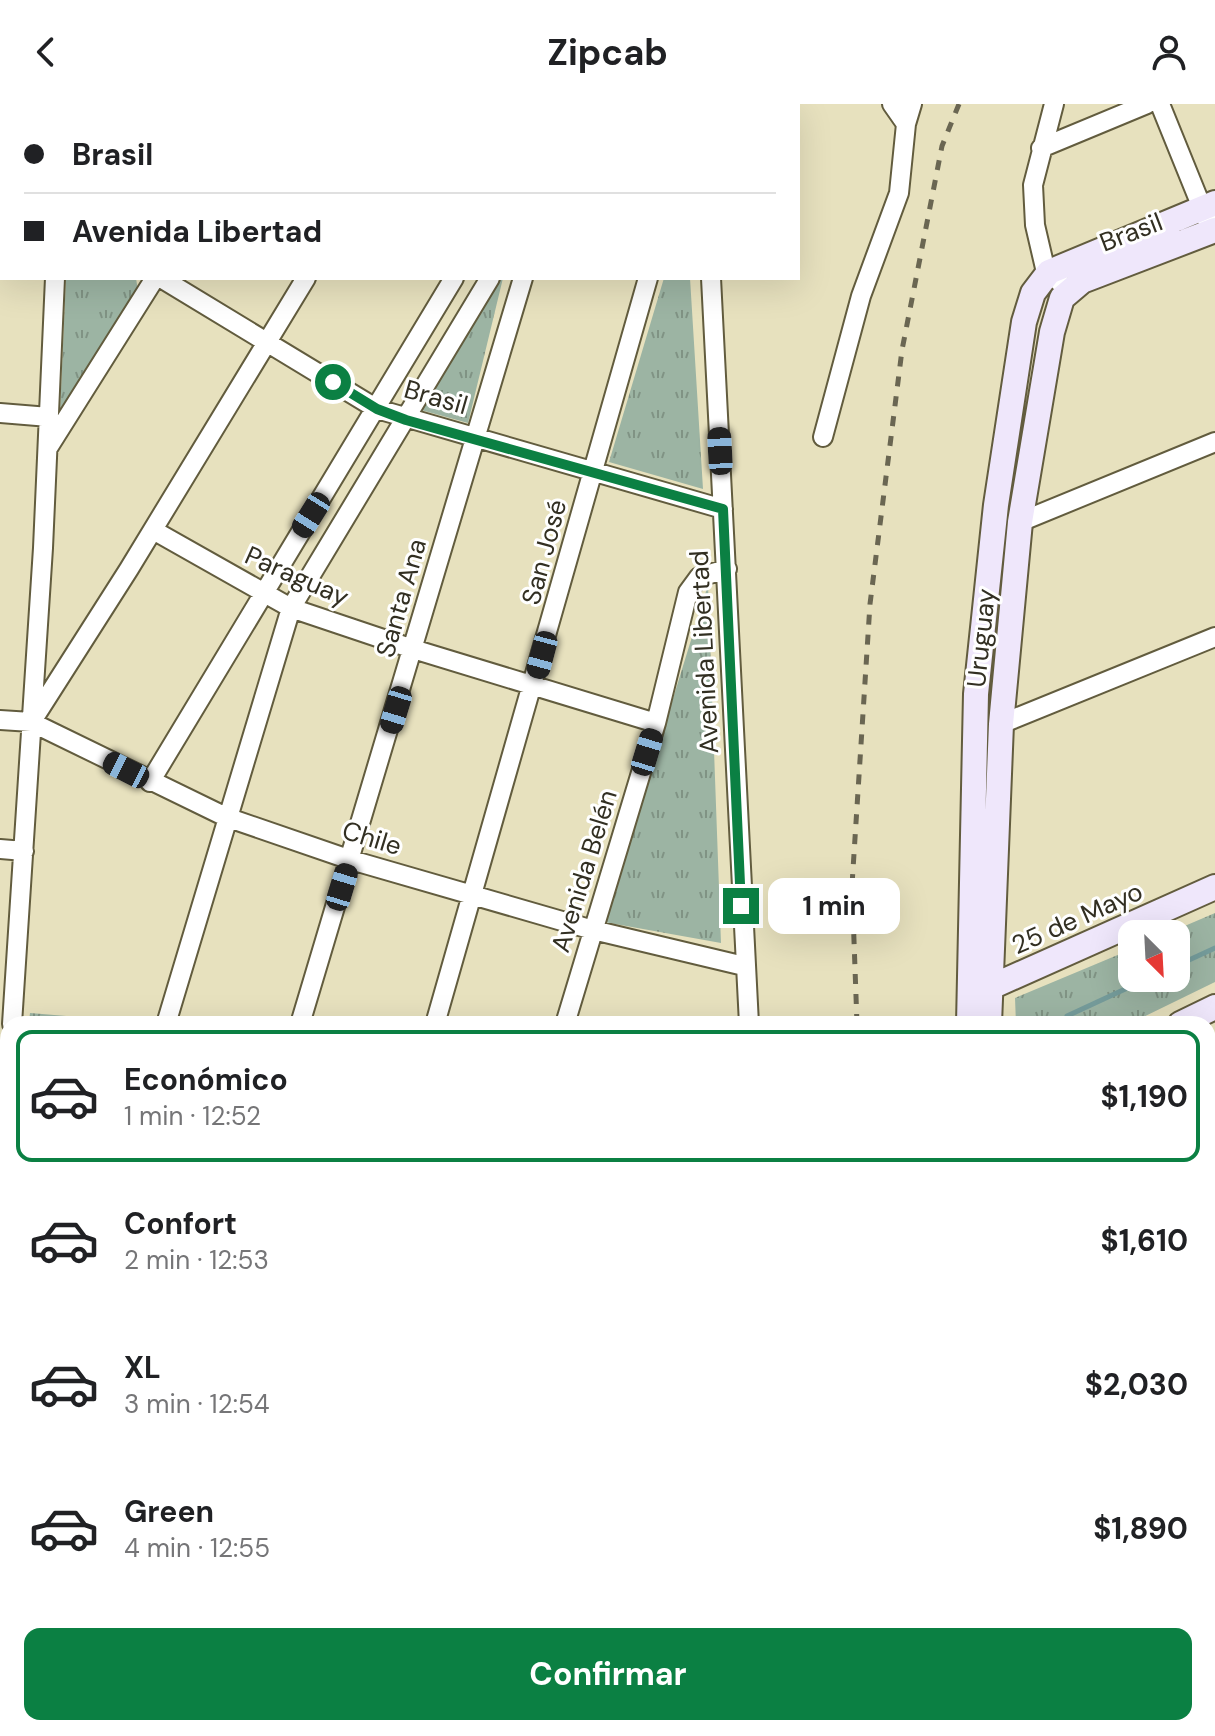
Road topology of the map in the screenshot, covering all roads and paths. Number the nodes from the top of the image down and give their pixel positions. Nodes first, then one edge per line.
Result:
1 (892, 104) edge
2 (912, 104) edge
3 (1054, 104) edge
4 (1147, 104) edge
5 (1160, 104) edge
6 (906, 124) junction
7 (1041, 148) junction
8 (1212, 222) edge
9 (1049, 272) junction
10 (55, 280) edge
11 (154, 280) edge
12 (164, 280) edge
13 (305, 280) edge
14 (453, 280) edge
15 (489, 280) edge
16 (522, 280) edge
17 (647, 280) edge
18 (711, 280) edge
19 (1069, 291) junction
20 (268, 341) junction
21 (377, 409) junction
22 (0, 413) edge
23 (49, 417) junction
24 (406, 420) junction
25 (476, 437) junction
26 (823, 437) dead end
27 (1215, 442) edge
28 (48, 449) junction
29 (593, 470) junction
30 (723, 509) junction
31 (1020, 522) junction
32 (153, 530) junction
33 (727, 569) junction
34 (262, 594) junction
35 (291, 608) junction
36 (1215, 637) edge
37 (413, 649) junction
38 (534, 685) junction
39 (0, 720) edge
40 (31, 722) junction
41 (656, 723) junction
42 (1001, 724) junction
43 (150, 782) junction
44 (226, 817) junction
45 (0, 849) edge
46 (24, 851) junction
47 (351, 860) junction
48 (1215, 887) edge
49 (471, 895) junction
50 (593, 930) junction
51 (744, 966) junction
52 (991, 987) junction
53 (1215, 1007) edge
54 (8, 1016) edge
55 (168, 1016) edge
56 (302, 1016) edge
57 (437, 1016) edge
58 (567, 1016) edge
59 (748, 1016) edge
60 (966, 1016) edge
61 (968, 1016) edge
62 (989, 1016) edge
63 (1196, 1016) edge

1 - 6 street
2 - 6 street
3 - 7 street
4 - 7 street
5 - 8 street
6 - 26 street
7 - 9 street
8 - 9 street
8 - 19 street, Brasil
9 - 19 street
9 - 60 street, Uruguay
10 - 23 street
11 - 28 street
12 - 20 street, Brasil
13 - 20 street
14 - 21 street
15 - 24 street
16 - 25 street, Santa Ana
17 - 29 street, San José
18 - 30 street, Avenida Libertad
19 - 31 street, Uruguay
20 - 21 street, Brasil
20 - 32 street
21 - 24 street, Brasil
21 - 34 street
22 - 23 street
23 - 28 street
24 - 25 street, Brasil
24 - 35 street
25 - 29 street, Brasil
25 - 37 street, Santa Ana
27 - 31 street
28 - 40 street
29 - 30 street, Brasil
29 - 38 street, San José
30 - 33 street, Avenida Libertad
31 - 42 street, Uruguay
32 - 34 street, Paraguay
32 - 40 street
33 - 41 street, Avenida Belén
33 - 51 street, Avenida Libertad
34 - 35 street, Paraguay
34 - 43 street
35 - 37 street, Paraguay
35 - 44 street
36 - 42 street
37 - 38 street, Paraguay
37 - 47 street, Santa Ana
38 - 41 street, Paraguay
38 - 49 street, San José
39 - 40 street, Chile
40 - 43 street, Chile
40 - 46 street
41 - 50 street, Avenida Belén
42 - 52 street, Uruguay
43 - 44 street, Chile
44 - 47 street, Chile
44 - 55 street
45 - 46 street
46 - 54 street
47 - 49 street, Chile
47 - 56 street, Santa Ana
48 - 52 street, 25 de Mayo
49 - 50 street, Chile
49 - 57 street, San José
50 - 51 street, Chile
50 - 58 street, Avenida Belén
51 - 59 street, Avenida Libertad
52 - 61 street, 25 de Mayo
52 - 62 street, Uruguay
53 - 63 street

